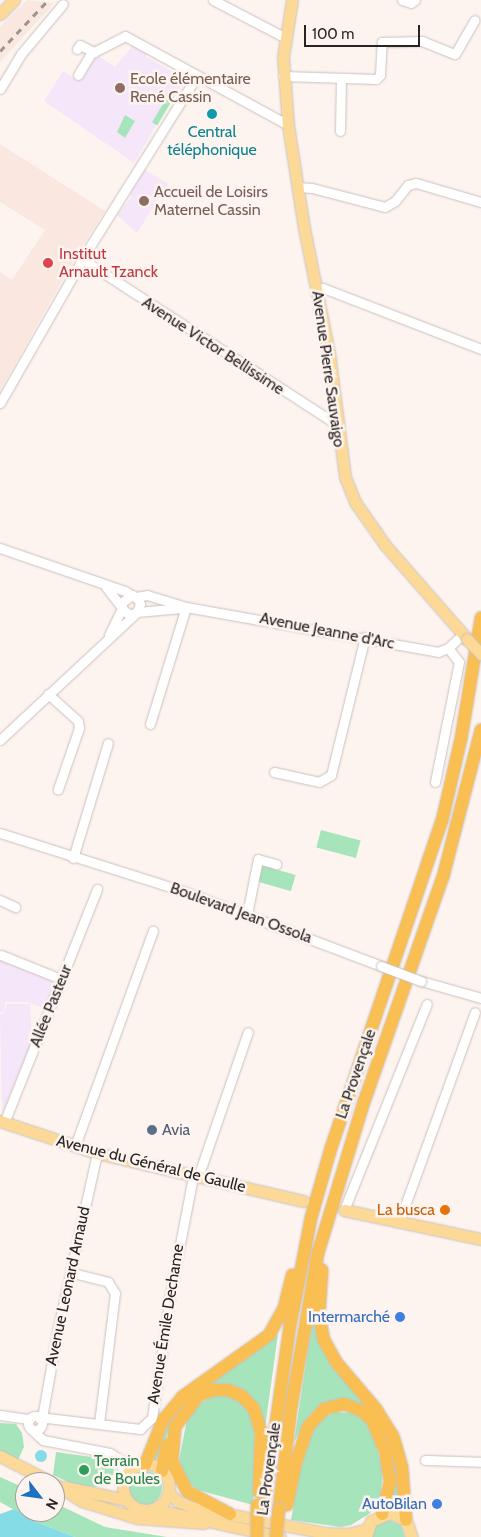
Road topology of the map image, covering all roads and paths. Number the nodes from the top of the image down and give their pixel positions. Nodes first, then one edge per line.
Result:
1 (14, 0) edge
2 (213, 0) edge
3 (292, 0) edge
4 (402, 0) edge
5 (415, 0) edge
6 (63, 1) edge
7 (0, 14) edge
8 (475, 20) dead end
9 (284, 37) junction
10 (77, 49) dead end
11 (91, 53) junction
12 (78, 75) dead end
13 (194, 76) junction
14 (283, 76) junction
15 (341, 79) junction
16 (0, 89) edge
17 (288, 125) junction
18 (340, 131) dead end
19 (297, 187) junction
20 (481, 202) edge
21 (82, 259) junction
22 (317, 289) junction
23 (481, 349) edge
24 (0, 403) edge
25 (336, 419) junction
26 (0, 548) edge
27 (106, 587) junction
28 (134, 596) junction
29 (121, 607) junction
30 (186, 608) junction
31 (136, 613) junction
32 (481, 618) edge
33 (108, 636) junction
34 (365, 637) junction
35 (465, 637) junction
36 (448, 648) junction
37 (481, 654) edge
38 (48, 694) junction
39 (150, 724) dead end
40 (481, 730) edge
41 (0, 740) edge
42 (108, 742) dead end
43 (274, 772) dead end
44 (434, 782) dead end
45 (58, 789) dead end
46 (0, 833) edge
47 (73, 858) junction
48 (276, 864) dead end
49 (97, 889) dead end
50 (0, 900) edge
51 (16, 907) dead end
52 (247, 914) junction
53 (153, 931) dead end
54 (1, 955) edge
55 (62, 979) junction
56 (481, 998) edge
57 (427, 1004) dead end
58 (475, 1012) dead end
59 (248, 1032) dead end
60 (2, 1122) edge
61 (75, 1146) junction
62 (97, 1153) junction
63 (195, 1177) junction
64 (303, 1201) dead end
65 (344, 1210) joint
66 (328, 1213) junction
67 (311, 1218) junction
68 (399, 1222) junction
69 (481, 1239) edge
70 (77, 1274) dead end
71 (0, 1415) edge
72 (37, 1423) junction
73 (99, 1423) junction
74 (175, 1427) junction
75 (0, 1456) edge
76 (425, 1460) dead end
77 (481, 1462) edge
78 (162, 1471) junction
79 (31, 1472) edge
80 (132, 1473) junction
81 (65, 1487) edge
82 (65, 1491) edge
83 (168, 1492) junction
84 (95, 1494) junction
85 (127, 1500) junction
86 (261, 1506) junction
87 (153, 1509) junction
88 (283, 1509) junction
89 (230, 1514) junction
90 (382, 1514) junction
91 (406, 1520) junction
92 (204, 1523) junction
93 (367, 1533) edge
94 (258, 1537) edge
95 (276, 1537) edge
96 (280, 1537) edge
97 (412, 1537) edge

1 - 7 main road
2 - 9 street
3 - 9 main road, Avenue Pierre Sauvaigo
4 - 5 street
6 - 16 street
8 - 15 street
9 - 14 main road, Avenue Pierre Sauvaigo
10 - 11 street
11 - 12 street
11 - 13 street
13 - 17 street
13 - 21 street
14 - 15 street
14 - 17 main road, Avenue Pierre Sauvaigo
15 - 18 street
17 - 19 main road, Avenue Pierre Sauvaigo
19 - 20 street
19 - 22 main road, Avenue Pierre Sauvaigo
21 - 24 street
21 - 25 street, Avenue Victor Bellissime
22 - 23 street
22 - 25 main road, Avenue Pierre Sauvaigo
25 - 35 main road, Avenue Pierre Sauvaigo
26 - 27 street, Avenue Jeanne d'Arc
27 - 28 street, Avenue Jeanne d'Arc
27 - 29 street
28 - 29 street
28 - 30 street, Avenue Jeanne d'Arc
28 - 31 street
29 - 31 street
29 - 33 street
30 - 31 street, Avenue Jeanne d'Arc
30 - 34 street, Avenue Jeanne d'Arc
30 - 39 street
31 - 33 street
32 - 67 highway, La Provençale
33 - 38 street
34 - 36 street, Avenue Jeanne d'Arc
34 - 43 street
35 - 36 street
35 - 37 main road, Avenue Pierre Sauvaigo, bridge
36 - 44 street
38 - 41 street
38 - 45 street
40 - 66 highway, La Provençale
42 - 47 street
46 - 47 street, Boulevard Jean Ossola
47 - 52 street, Boulevard Jean Ossola
48 - 52 street
49 - 55 street, Allée Pasteur
50 - 51 street
52 - 56 street, Boulevard Jean Ossola, bridge
53 - 61 street
54 - 55 street
55 - 60 street, Allée Pasteur
57 - 65 street
58 - 68 street
59 - 63 street, Avenue Émile Dechame
60 - 61 main road, Avenue du Général de Gaulle
61 - 62 main road, Avenue du Général de Gaulle
62 - 63 main road, Avenue du Général de Gaulle
62 - 72 street, Avenue Leonard Arnaud
63 - 64 main road, Avenue du Général de Gaulle
63 - 73 street, Avenue Émile Dechame
65 - 68 main road
66 - 88 highway, La Provençale
66 - 91 highway
67 - 80 highway
67 - 86 highway, La Provençale
68 - 69 main road
70 - 73 street
71 - 72 street, Avenue Émile Dechame
72 - 73 street, Avenue Émile Dechame
72 - 80 street
74 - 78 highway
74 - 86 highway
74 - 89 highway
75 - 79 main road
76 - 77 street
78 - 80 main road
78 - 83 main road
80 - 84 main road
80 - 85 main road
81 - 84 main road
82 - 92 main road
83 - 87 main road
83 - 89 main road
84 - 85 main road
85 - 87 main road
86 - 94 highway, bridge
87 - 92 main road
88 - 90 highway
88 - 95 highway, La Provençale, bridge
88 - 96 highway
89 - 93 main road
90 - 91 main road
90 - 93 main road
91 - 97 main road
92 - 96 main road

